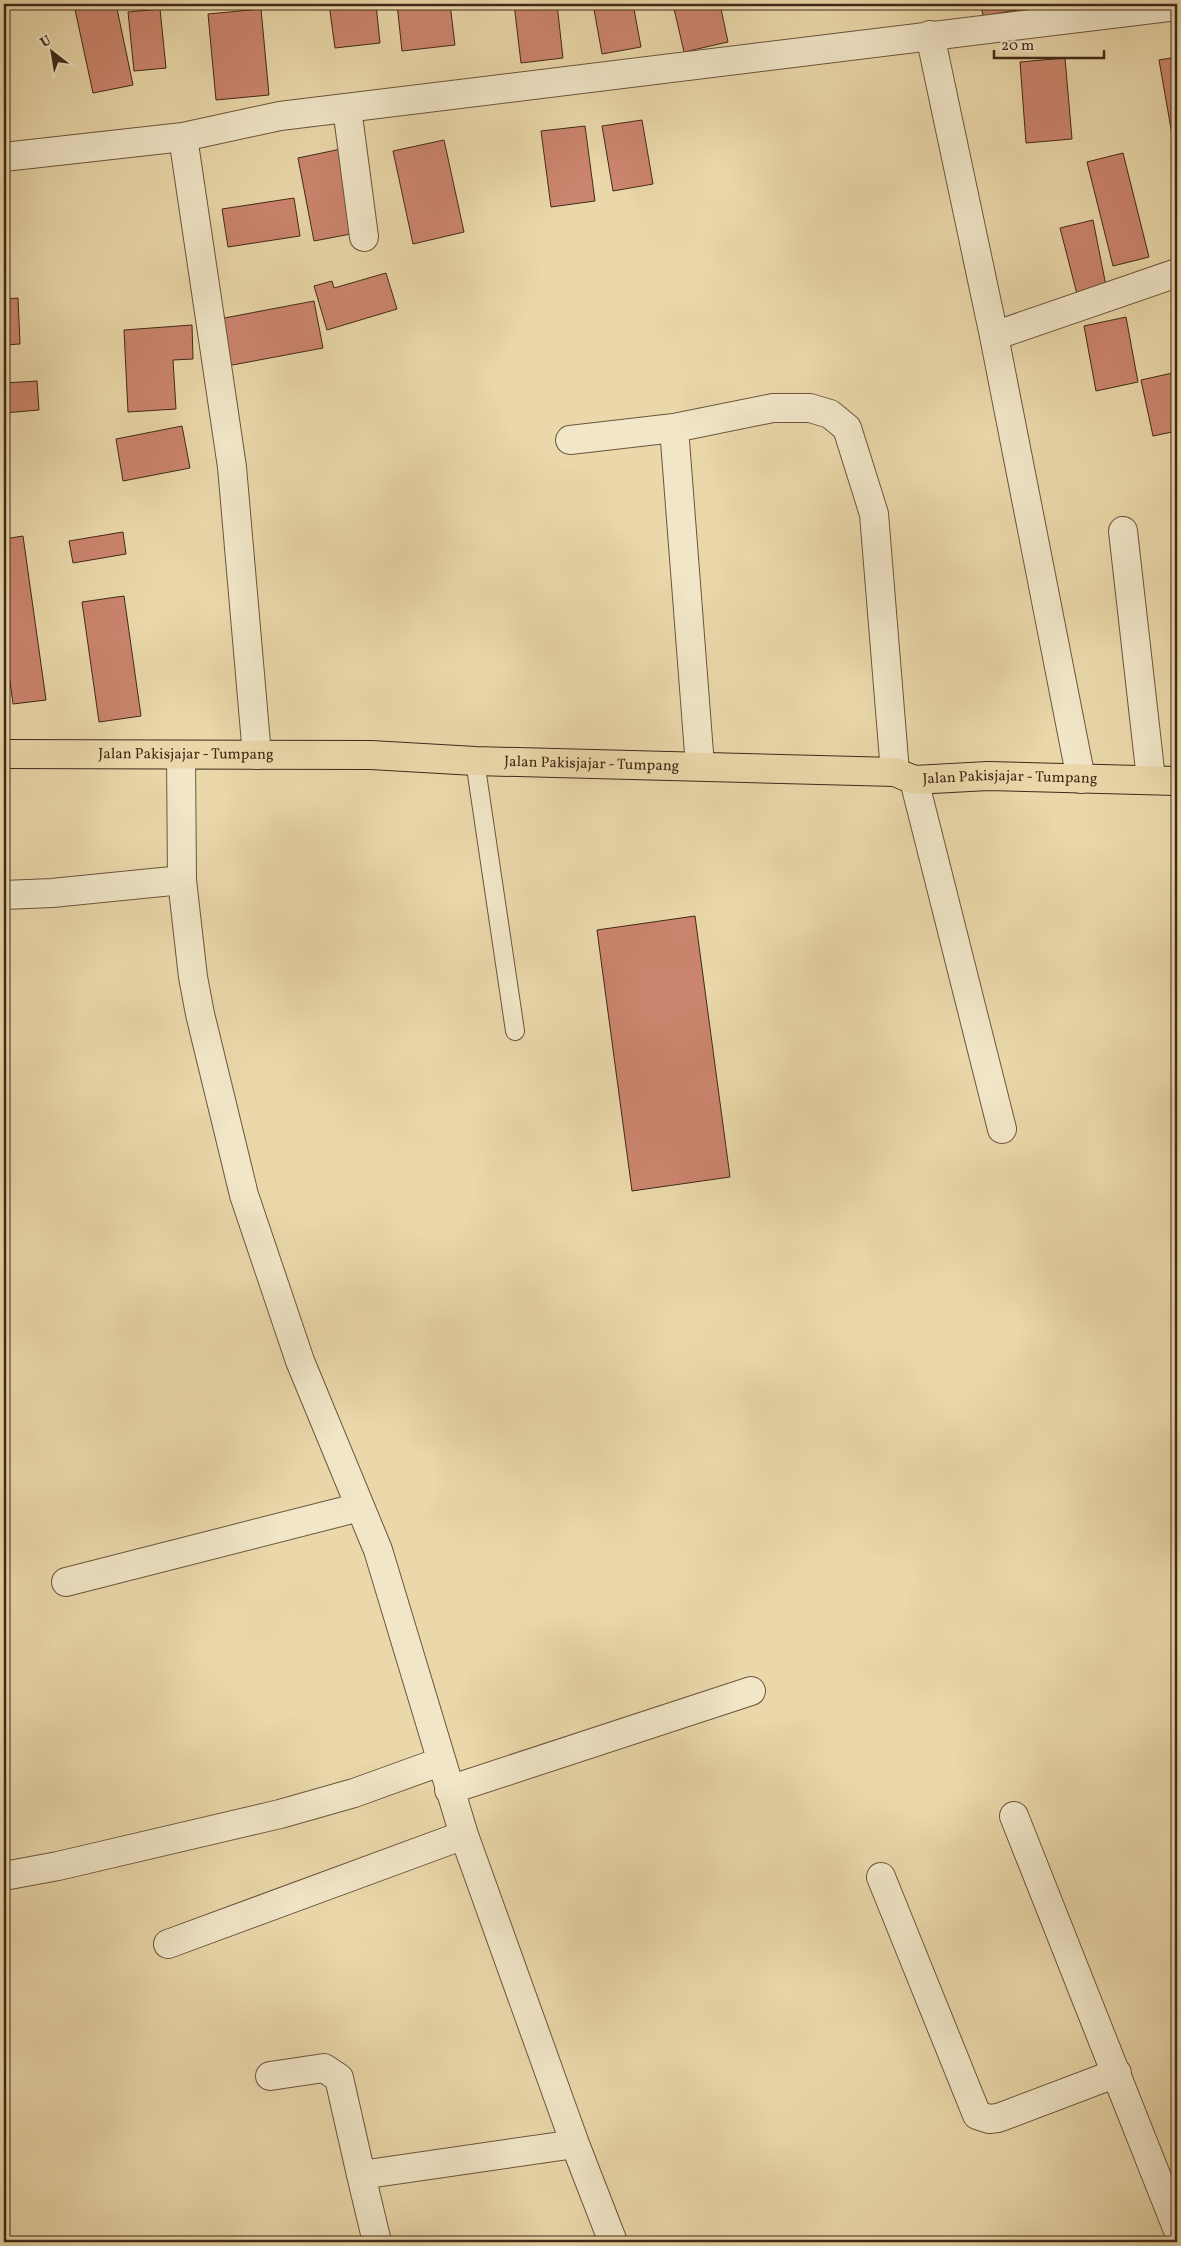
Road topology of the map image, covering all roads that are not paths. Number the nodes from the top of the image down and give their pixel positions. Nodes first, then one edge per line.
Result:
1 (1177, 6) edge
2 (1037, 13) edge
3 (930, 35) junction
4 (347, 108) junction
5 (183, 137) junction
6 (4, 157) edge
7 (364, 237) dead end
8 (1177, 273) edge
9 (994, 336) junction
10 (674, 428) junction
11 (570, 440) dead end
12 (1123, 531) dead end
13 (4, 754) edge
14 (181, 755) junction
15 (257, 755) junction
16 (475, 761) junction
17 (700, 766) junction
18 (904, 776) junction
19 (1081, 779) junction
20 (1164, 780) edge
21 (182, 880) junction
22 (4, 895) edge
23 (515, 1031) dead end
24 (1002, 1129) dead end
25 (360, 1507) junction
26 (66, 1582) dead end
27 (750, 1691) dead end
28 (440, 1762) junction
29 (449, 1790) junction
30 (1014, 1816) dead end
31 (464, 1835) junction
32 (4, 1876) edge
33 (881, 1877) dead end
34 (168, 1944) dead end
35 (1117, 2073) junction
36 (270, 2076) dead end
37 (575, 2144) junction
38 (361, 2175) junction
39 (1177, 2228) edge
40 (377, 2242) edge
41 (614, 2242) edge

1 - 2 street
2 - 3 street
3 - 4 street
3 - 9 street
4 - 5 street
4 - 7 street
5 - 6 street
5 - 15 street
8 - 9 street
9 - 19 street
10 - 11 street
10 - 17 street
10 - 18 street
12 - 20 street
13 - 14 main road, Jalan Pakisjajar - Tumpang
14 - 15 main road, Jalan Pakisjajar - Tumpang
14 - 21 street
15 - 16 main road, Jalan Pakisjajar - Tumpang
16 - 17 main road, Jalan Pakisjajar - Tumpang
16 - 23 lane
17 - 18 main road, Jalan Pakisjajar - Tumpang
18 - 19 main road, Jalan Pakisjajar - Tumpang
18 - 24 street
19 - 20 main road, Jalan Pakisjajar - Tumpang
21 - 22 street
21 - 25 street
25 - 26 street
25 - 28 street
27 - 29 street
28 - 29 street
28 - 32 street
29 - 31 street
30 - 35 street
31 - 34 street
31 - 37 street
33 - 35 street
35 - 39 street
36 - 38 street
37 - 38 street
37 - 41 street
38 - 40 street

